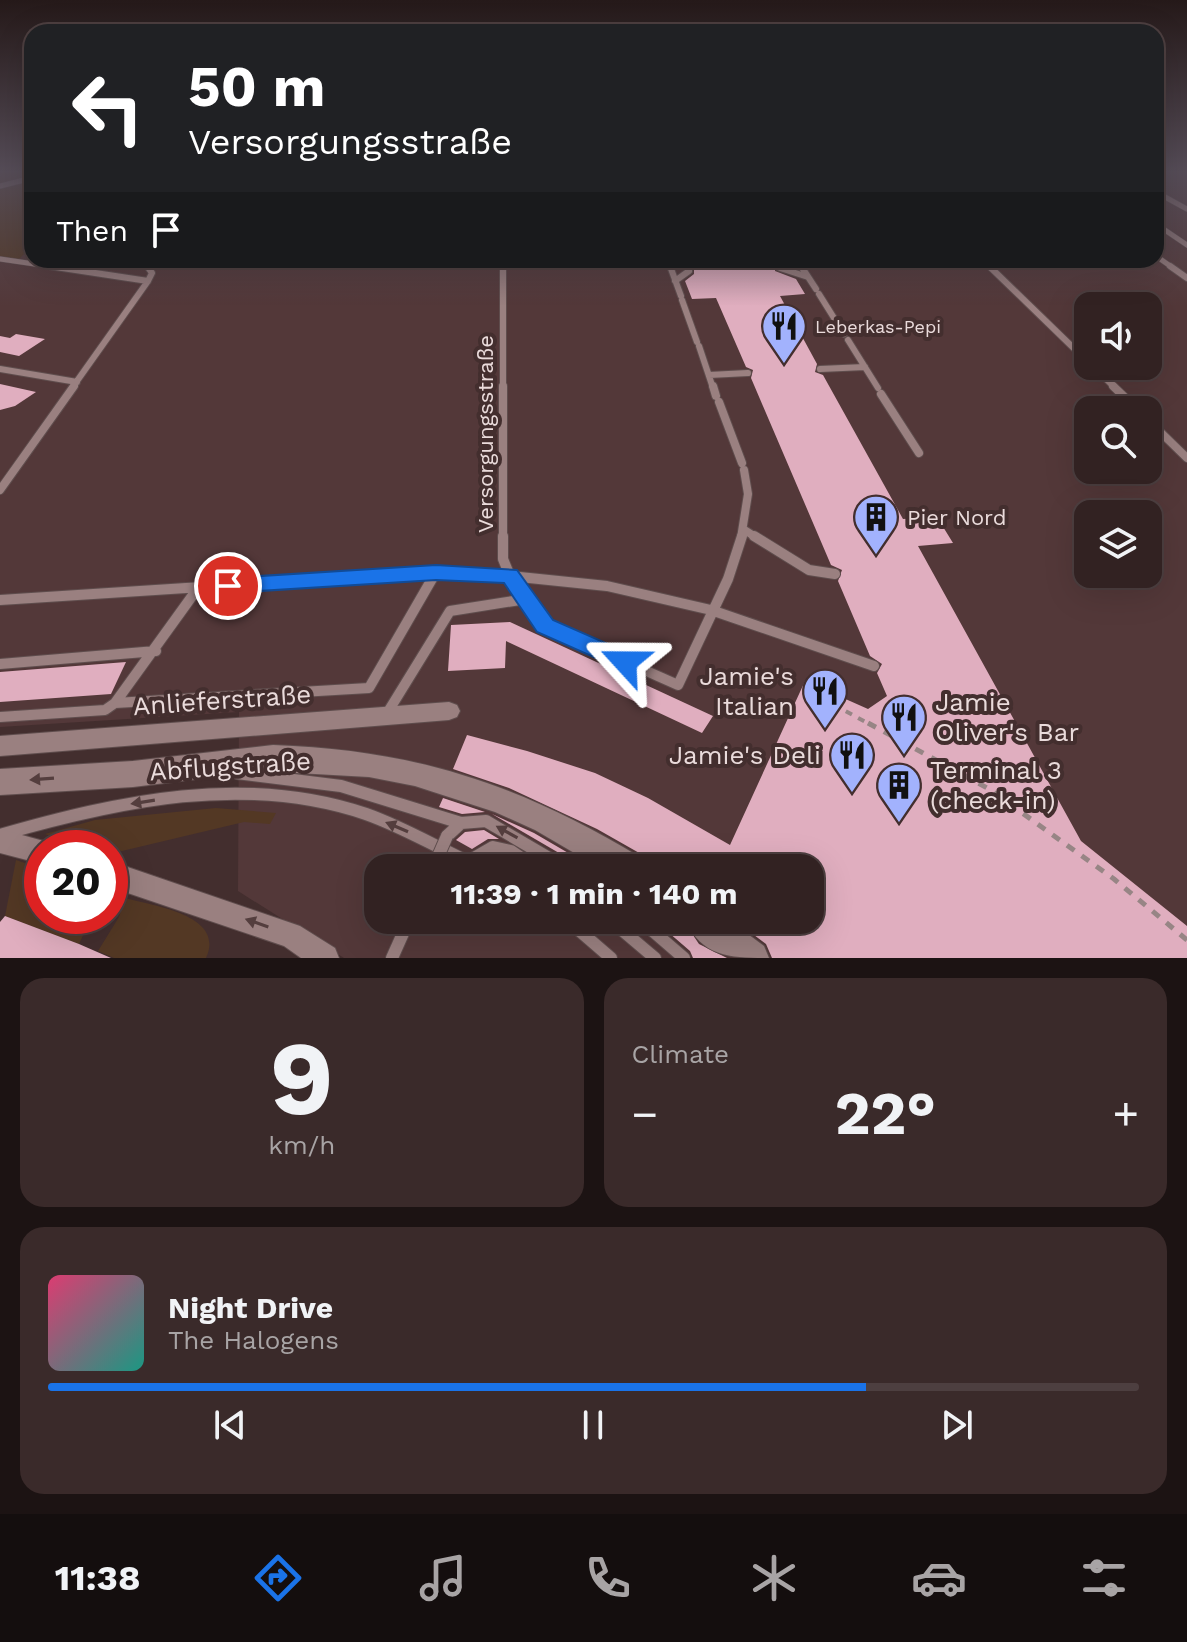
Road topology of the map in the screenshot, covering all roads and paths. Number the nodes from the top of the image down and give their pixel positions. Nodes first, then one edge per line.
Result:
1 (1164, 229) edge
2 (1187, 245) edge
3 (0, 259) edge
4 (1164, 262) edge
5 (24, 263) edge
6 (61, 268) edge
7 (149, 268) edge
8 (503, 268) edge
9 (671, 268) edge
10 (780, 268) dead end
11 (802, 268) edge
12 (991, 268) edge
13 (689, 271) dead end
14 (808, 277) junction
15 (1187, 278) edge
16 (148, 281) junction
17 (675, 281) junction
18 (1074, 348) edge
19 (865, 367) junction
20 (0, 369) edge
21 (820, 369) dead end
22 (748, 373) dead end
23 (709, 375) junction
24 (1107, 380) edge
25 (77, 382) junction
26 (1124, 396) edge
27 (1162, 434) edge
28 (919, 453) dead end
29 (1187, 458) edge
30 (0, 490) edge
31 (743, 529) junction
32 (436, 572) junction
33 (835, 574) dead end
34 (510, 576) junction
35 (198, 588) junction
36 (526, 599) junction
37 (0, 600) edge
38 (711, 610) junction
39 (156, 651) junction
40 (0, 664) edge
41 (874, 666) dead end
42 (809, 691) dead end
43 (115, 703) junction
44 (449, 711) dead end
45 (386, 716) junction
46 (0, 717) edge
47 (0, 746) edge
48 (176, 769) junction
49 (0, 782) edge
50 (461, 823) junction
51 (0, 838) edge
52 (24, 846) edge
53 (439, 854) edge
54 (450, 854) edge
55 (481, 854) edge
56 (515, 854) edge
57 (542, 854) edge
58 (607, 854) edge
59 (128, 880) edge
60 (403, 934) edge
61 (583, 934) edge
62 (627, 934) edge
63 (656, 934) edge
64 (720, 934) edge
65 (1187, 940) edge
66 (325, 958) edge
67 (392, 958) edge
68 (611, 958) edge
69 (655, 958) edge
70 (684, 958) edge
71 (752, 958) edge

1 - 2 lane
3 - 5 lane
4 - 15 lane
6 - 16 lane
7 - 16 lane
8 - 34 lane, Versorgungsstraße
9 - 17 lane
10 - 14 lane
11 - 14 lane
12 - 18 lane
13 - 17 lane
14 - 19 lane
16 - 25 lane
17 - 23 lane
19 - 21 lane
19 - 28 lane
20 - 25 lane
22 - 23 lane
23 - 31 lane
24 - 26 lane
25 - 30 lane
27 - 29 lane
31 - 33 lane
31 - 38 lane
32 - 34 lane
32 - 35 lane
32 - 43 lane
34 - 36 lane
34 - 38 lane
35 - 37 lane
35 - 39 lane
36 - 38 lane
36 - 45 lane
38 - 41 lane
39 - 40 lane
39 - 43 lane
42 - 65 path
43 - 46 lane
44 - 45 street, Anlieferstraße
45 - 47 street, Anlieferstraße
48 -> 49 street, Abflugstraße
48 - 50 lane
48 - 58 street, Abflugstraße
50 - 53 lane, bridge
57 -> 50 lane
51 - 52 street
54 -> 51 lane
55 - 56 lane
66 -> 59 street
60 - 67 lane
61 - 68 lane
62 - 69 lane
63 - 70 lane
64 - 71 street

